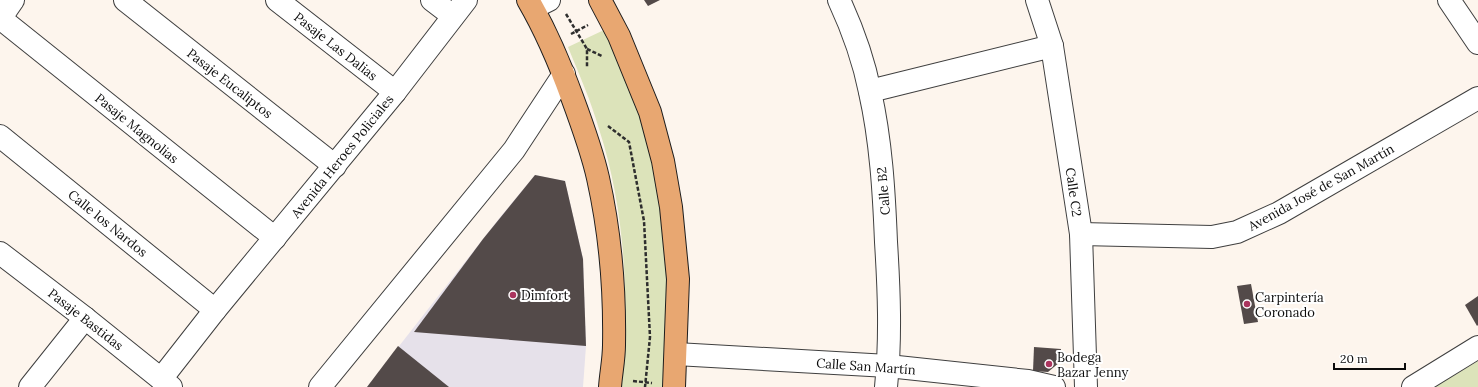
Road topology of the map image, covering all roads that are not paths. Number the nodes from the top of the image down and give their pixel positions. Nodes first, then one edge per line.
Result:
1 (13, 0) edge
2 (126, 0) edge
3 (277, 0) edge
4 (432, 0) edge
5 (839, 0) edge
6 (1037, 0) edge
7 (1449, 0) edge
8 (537, 3) edge
9 (604, 7) edge
10 (459, 8) edge
11 (0, 18) edge
12 (1478, 43) edge
13 (1052, 46) junction
14 (564, 74) junction
15 (870, 91) junction
16 (395, 92) junction
17 (1478, 98) edge
18 (0, 136) edge
19 (335, 166) junction
20 (1081, 234) junction
21 (275, 238) junction
22 (0, 253) edge
23 (215, 310) junction
24 (85, 318) junction
25 (1478, 347) edge
26 (676, 354) junction
27 (887, 377) edge
28 (166, 383) edge
29 (611, 383) edge
30 (674, 386) edge
31 (30, 387) edge
32 (320, 387) edge
33 (1054, 387) edge
34 (1086, 387) edge
35 (1413, 387) edge

1 - 11 street
2 - 19 street, Pasaje Eucaliptos
3 - 16 street, Pasaje Las Dalias
4 - 10 street
5 - 15 street, Calle B2
6 - 13 street, Calle C2
7 - 12 street
8 - 14 main road
9 - 26 main road
10 - 16 street, Avenida Heroes Policiales
11 - 21 street, Pasaje Magnolias
13 - 15 street
13 - 20 street, Calle C2
14 - 29 main road
14 - 32 street
15 - 27 street, Calle B2
16 - 19 street, Avenida Heroes Policiales
17 - 20 street, Avenida José de San Martín
18 - 23 street, Calle los Nardos
19 - 21 street, Avenida Heroes Policiales
20 - 34 street, Calle C2
21 - 23 street, Avenida Heroes Policiales
22 - 24 street, Pasaje Bastidas
23 - 28 street, Avenida Heroes Policiales
24 - 28 street, Pasaje Bastidas
24 - 31 street
25 - 35 street
26 - 27 street, Calle San Martín
26 - 30 main road
27 - 33 street, Calle San Martín

